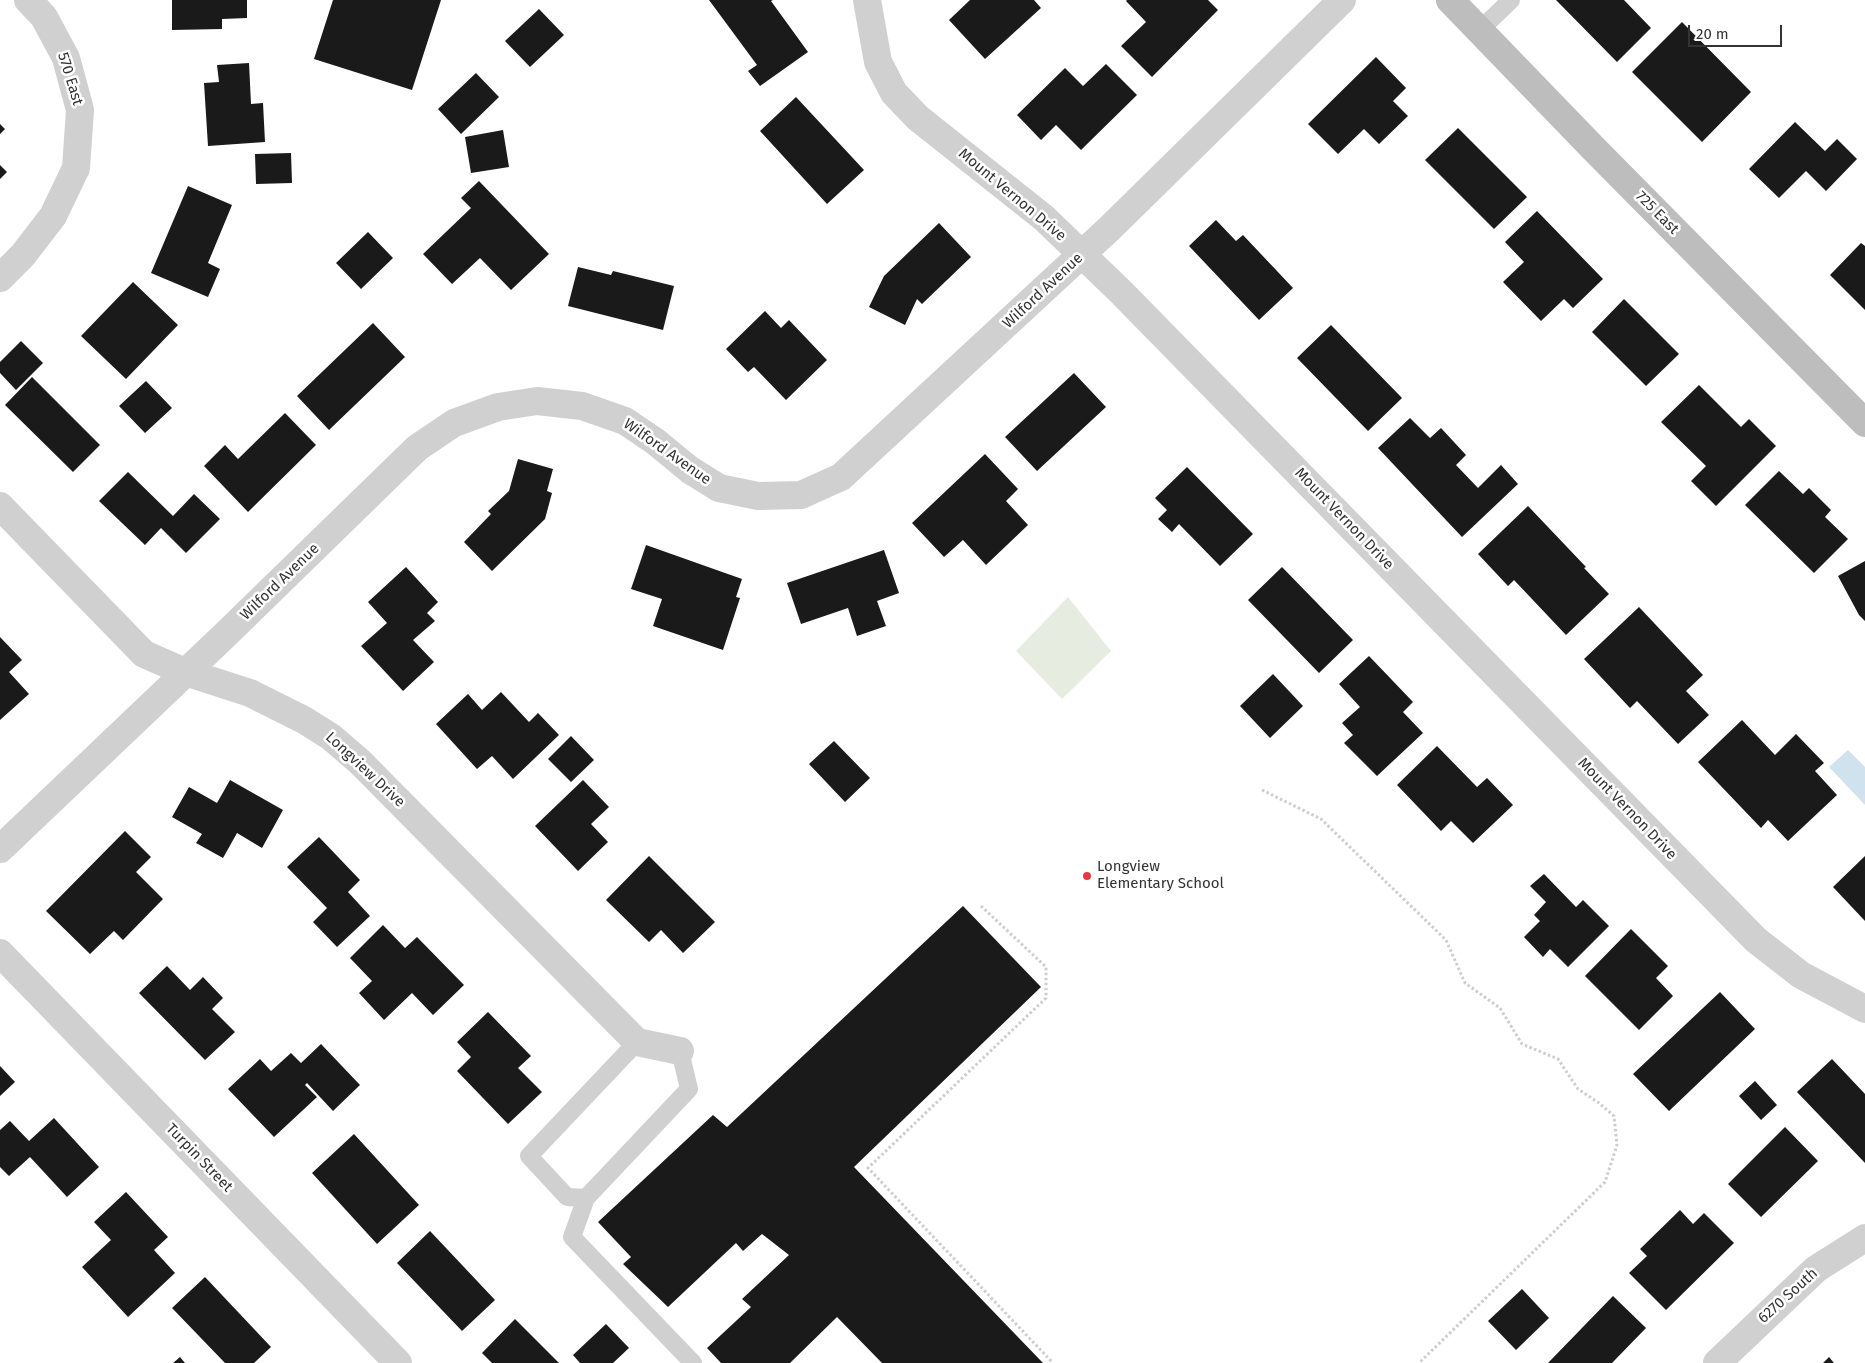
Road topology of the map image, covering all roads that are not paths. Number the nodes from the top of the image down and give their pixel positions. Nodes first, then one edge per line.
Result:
1 (28, 0) edge
2 (867, 0) edge
3 (1342, 0) edge
4 (1450, 0) edge
5 (1511, 0) edge
6 (1480, 30) junction
7 (1082, 255) junction
8 (0, 278) edge
9 (1865, 424) edge
10 (0, 506) edge
11 (185, 672) junction
12 (0, 849) edge
13 (0, 953) edge
14 (1865, 1010) edge
15 (637, 1042) junction
16 (680, 1051) joint
17 (586, 1198) junction
18 (1865, 1238) edge
19 (398, 1363) edge
20 (693, 1363) edge
21 (1717, 1363) edge

1 - 8 street, 570 East
2 - 7 street, Mount Vernon Drive
3 - 7 street, Wilford Avenue
4 - 6 street, 725 East
5 - 6 lane
6 - 9 street, 725 East
7 - 11 street, Wilford Avenue
7 - 14 street, Mount Vernon Drive
10 - 11 street, Longview Drive
11 - 12 street, Wilford Avenue
11 - 15 street, Longview Drive
13 - 19 street, Turpin Street
15 - 16 street
15 - 17 lane
16 - 17 lane
17 - 20 lane
18 - 21 street, 6270 South

